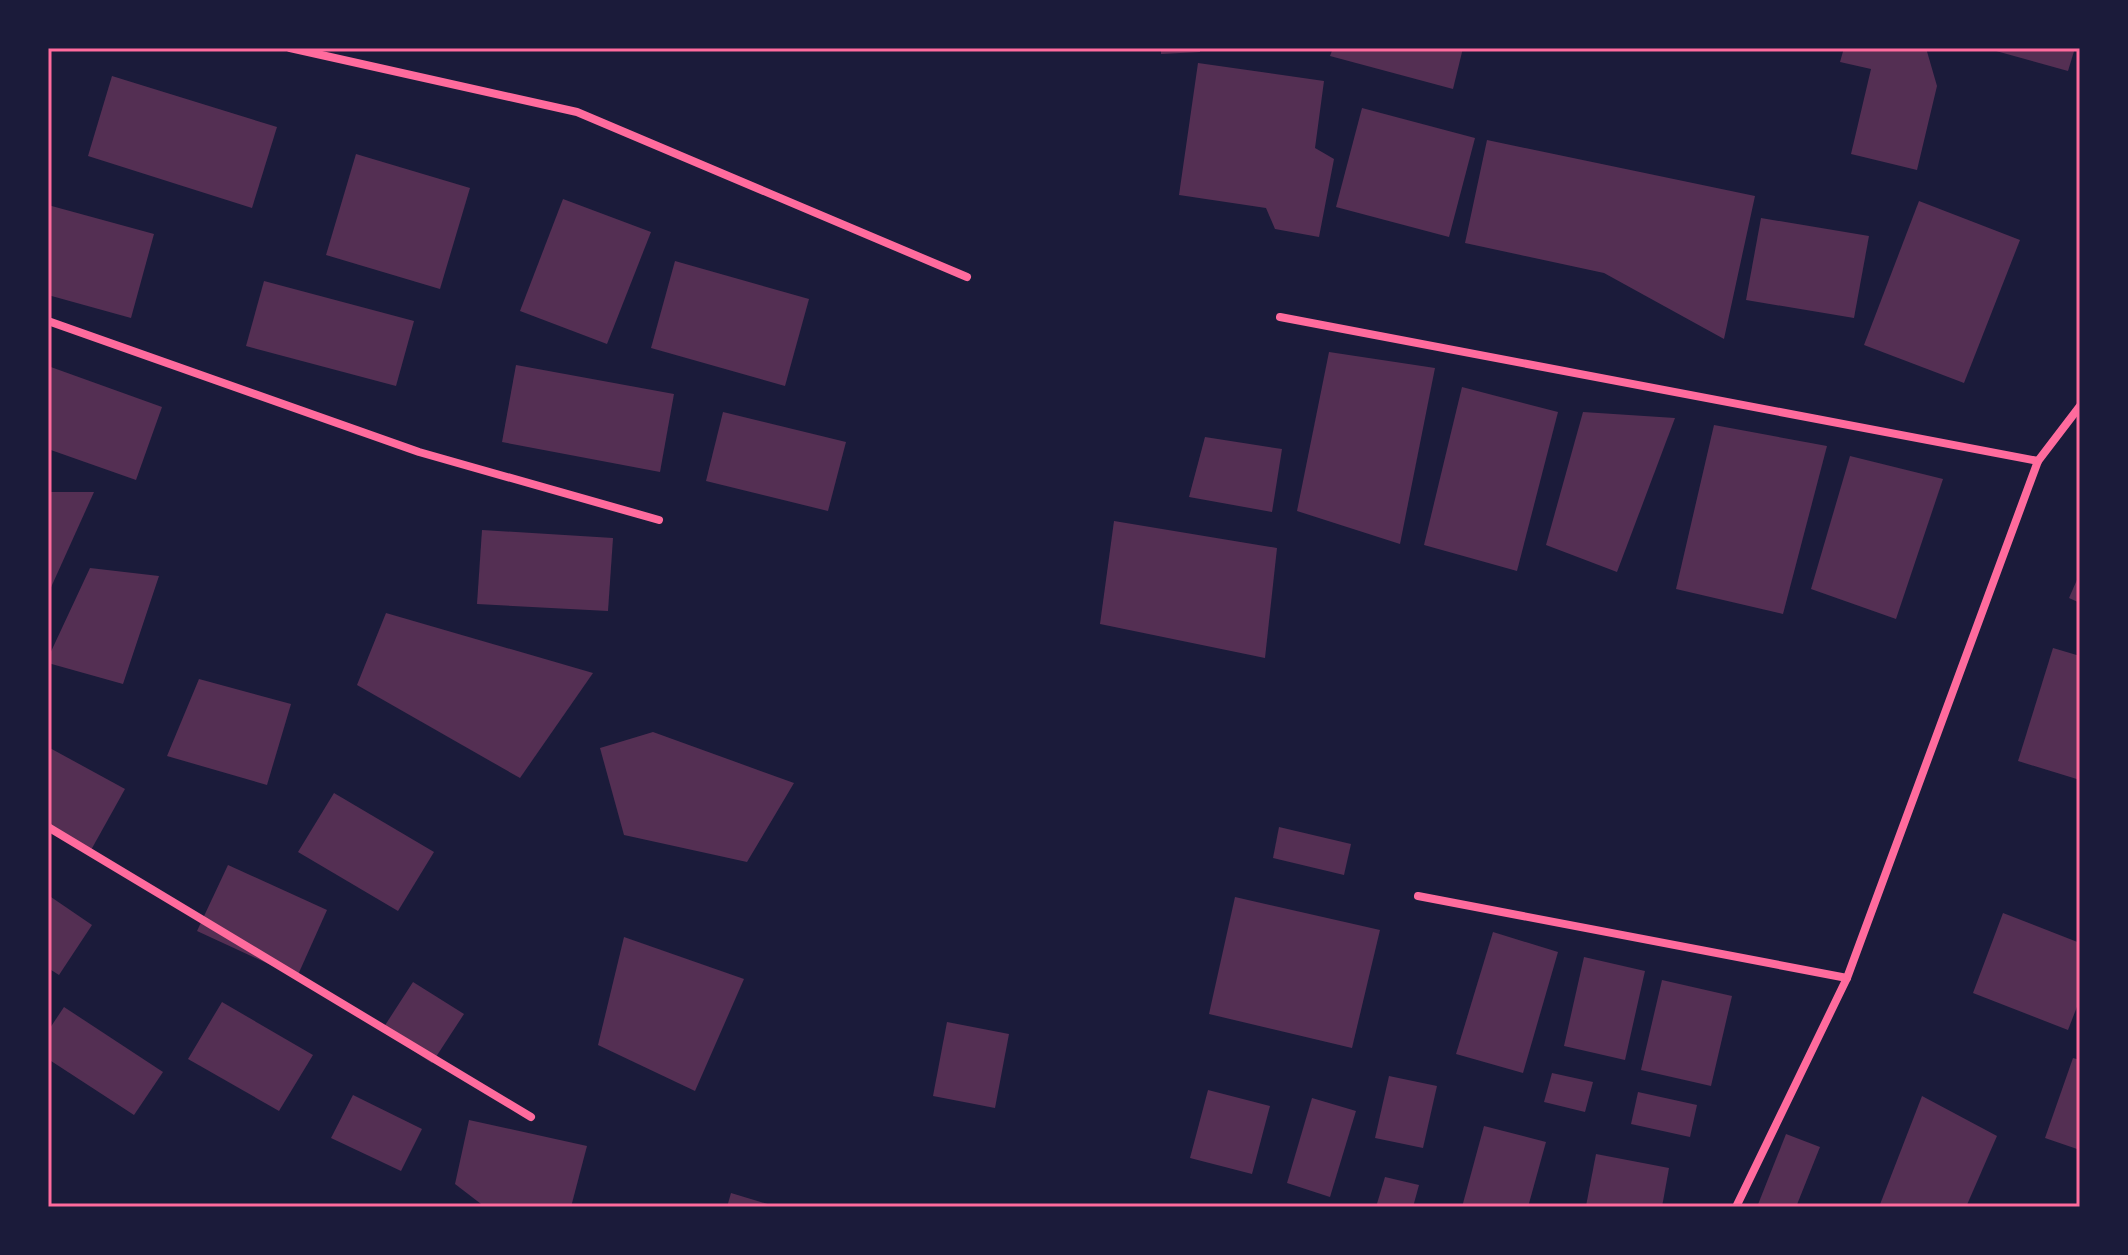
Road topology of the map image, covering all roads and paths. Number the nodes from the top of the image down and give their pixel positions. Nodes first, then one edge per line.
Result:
1 (290, 48) edge
2 (967, 277) dead end
3 (1280, 317) dead end
4 (48, 321) edge
5 (2080, 406) edge
6 (2038, 461) junction
7 (659, 520) dead end
8 (48, 827) edge
9 (1418, 896) dead end
10 (1847, 978) junction
11 (531, 1117) dead end
12 (1736, 1207) edge

1 - 2 street
3 - 6 street
4 - 7 street
5 - 6 street
6 - 10 street
8 - 11 street
9 - 10 street
10 - 12 street

